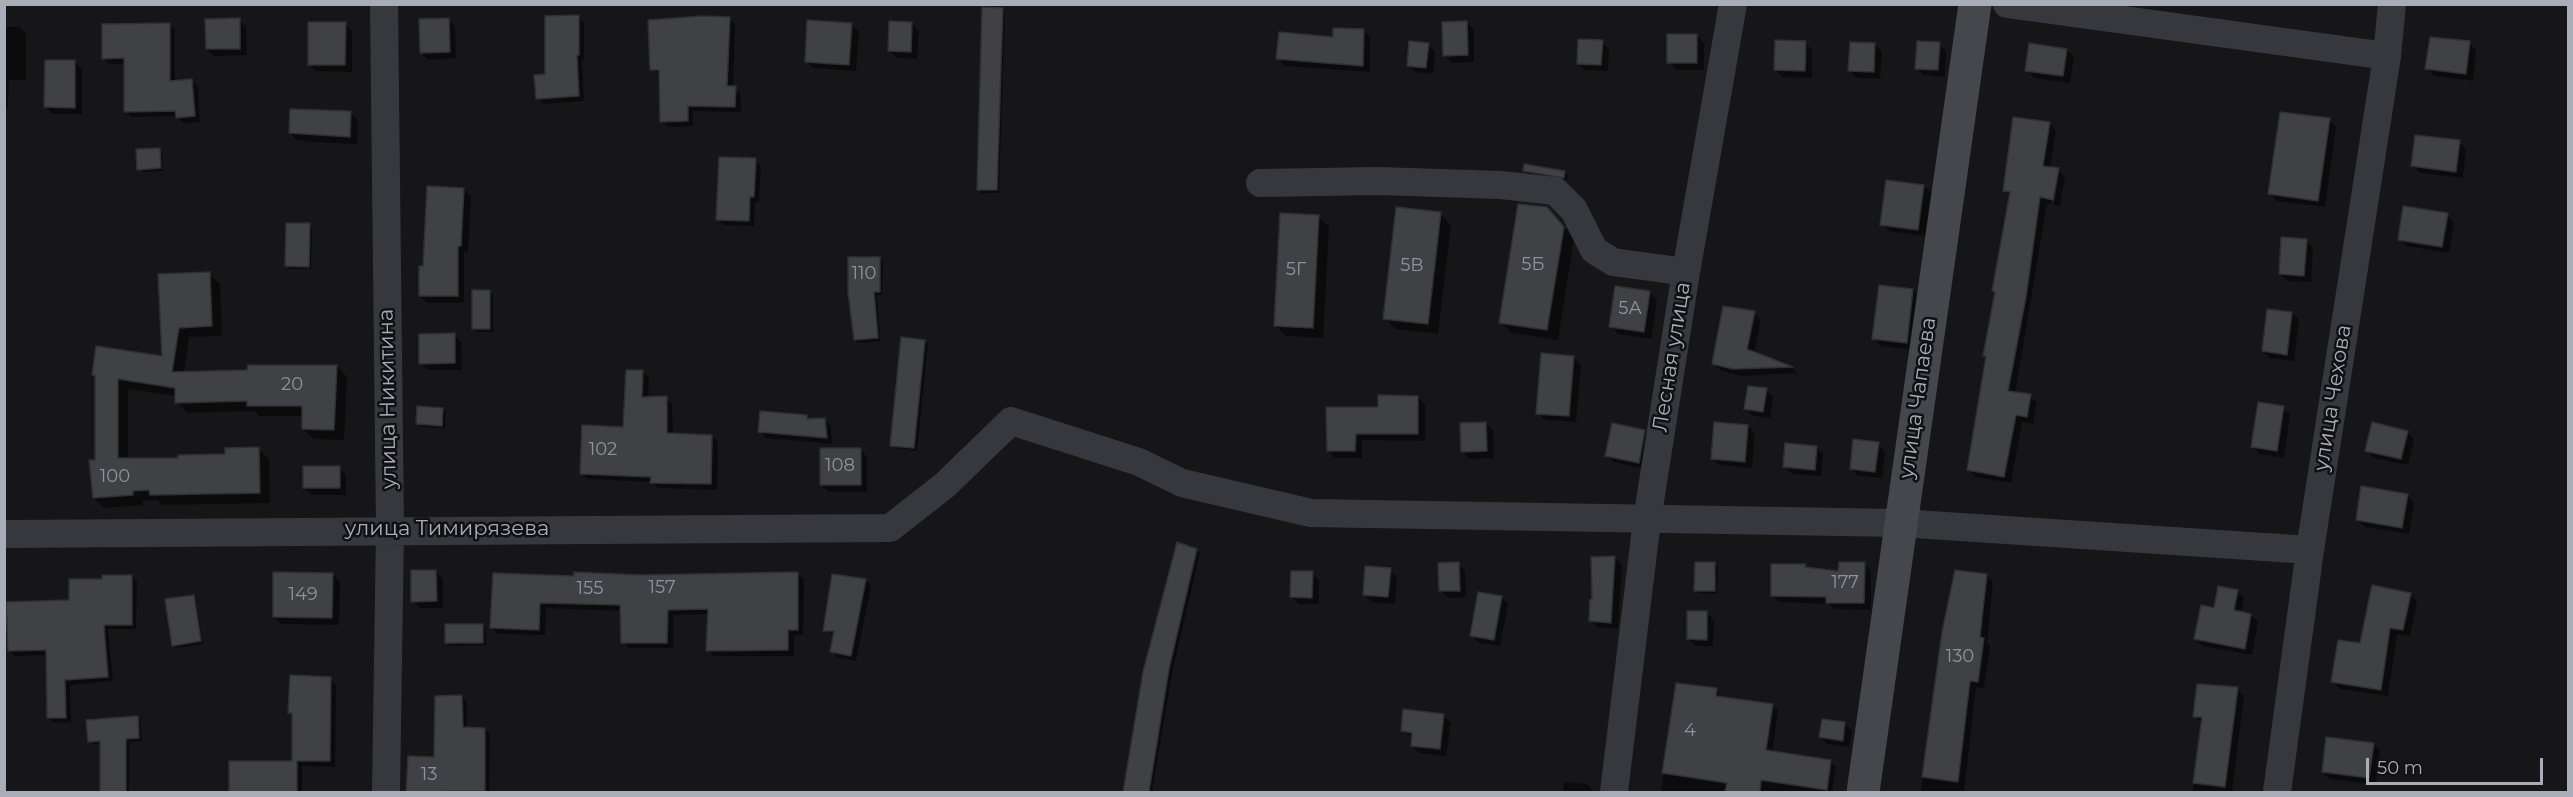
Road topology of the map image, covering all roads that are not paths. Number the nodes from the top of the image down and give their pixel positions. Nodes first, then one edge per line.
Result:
1 (384, 4) edge
2 (1733, 4) edge
3 (1975, 4) edge
4 (2007, 4) edge
5 (2392, 4) edge
6 (2387, 56) junction
7 (1260, 183) dead end
8 (1686, 272) junction
9 (1647, 520) junction
10 (1900, 523) junction
11 (390, 529) junction
12 (4, 534) edge
13 (2310, 550) junction
14 (386, 792) edge
15 (1614, 792) edge
16 (1863, 792) edge
17 (2277, 792) edge

1 - 11 street, улица Никитина
2 - 8 street
3 - 10 street, улица Чапаева
4 - 6 street
5 - 6 street, улица Чехова
6 - 13 street, улица Чехова
7 - 8 street, Лесная улица
8 - 9 street, Лесная улица
9 - 10 street
9 - 11 street, улица Тимирязева
9 - 15 street, Лесная улица
10 - 13 street
10 - 16 street, улица Чапаева
11 - 12 street, улица Тимирязева
11 - 14 street, улица Никитина
13 - 17 street, улица Чехова

